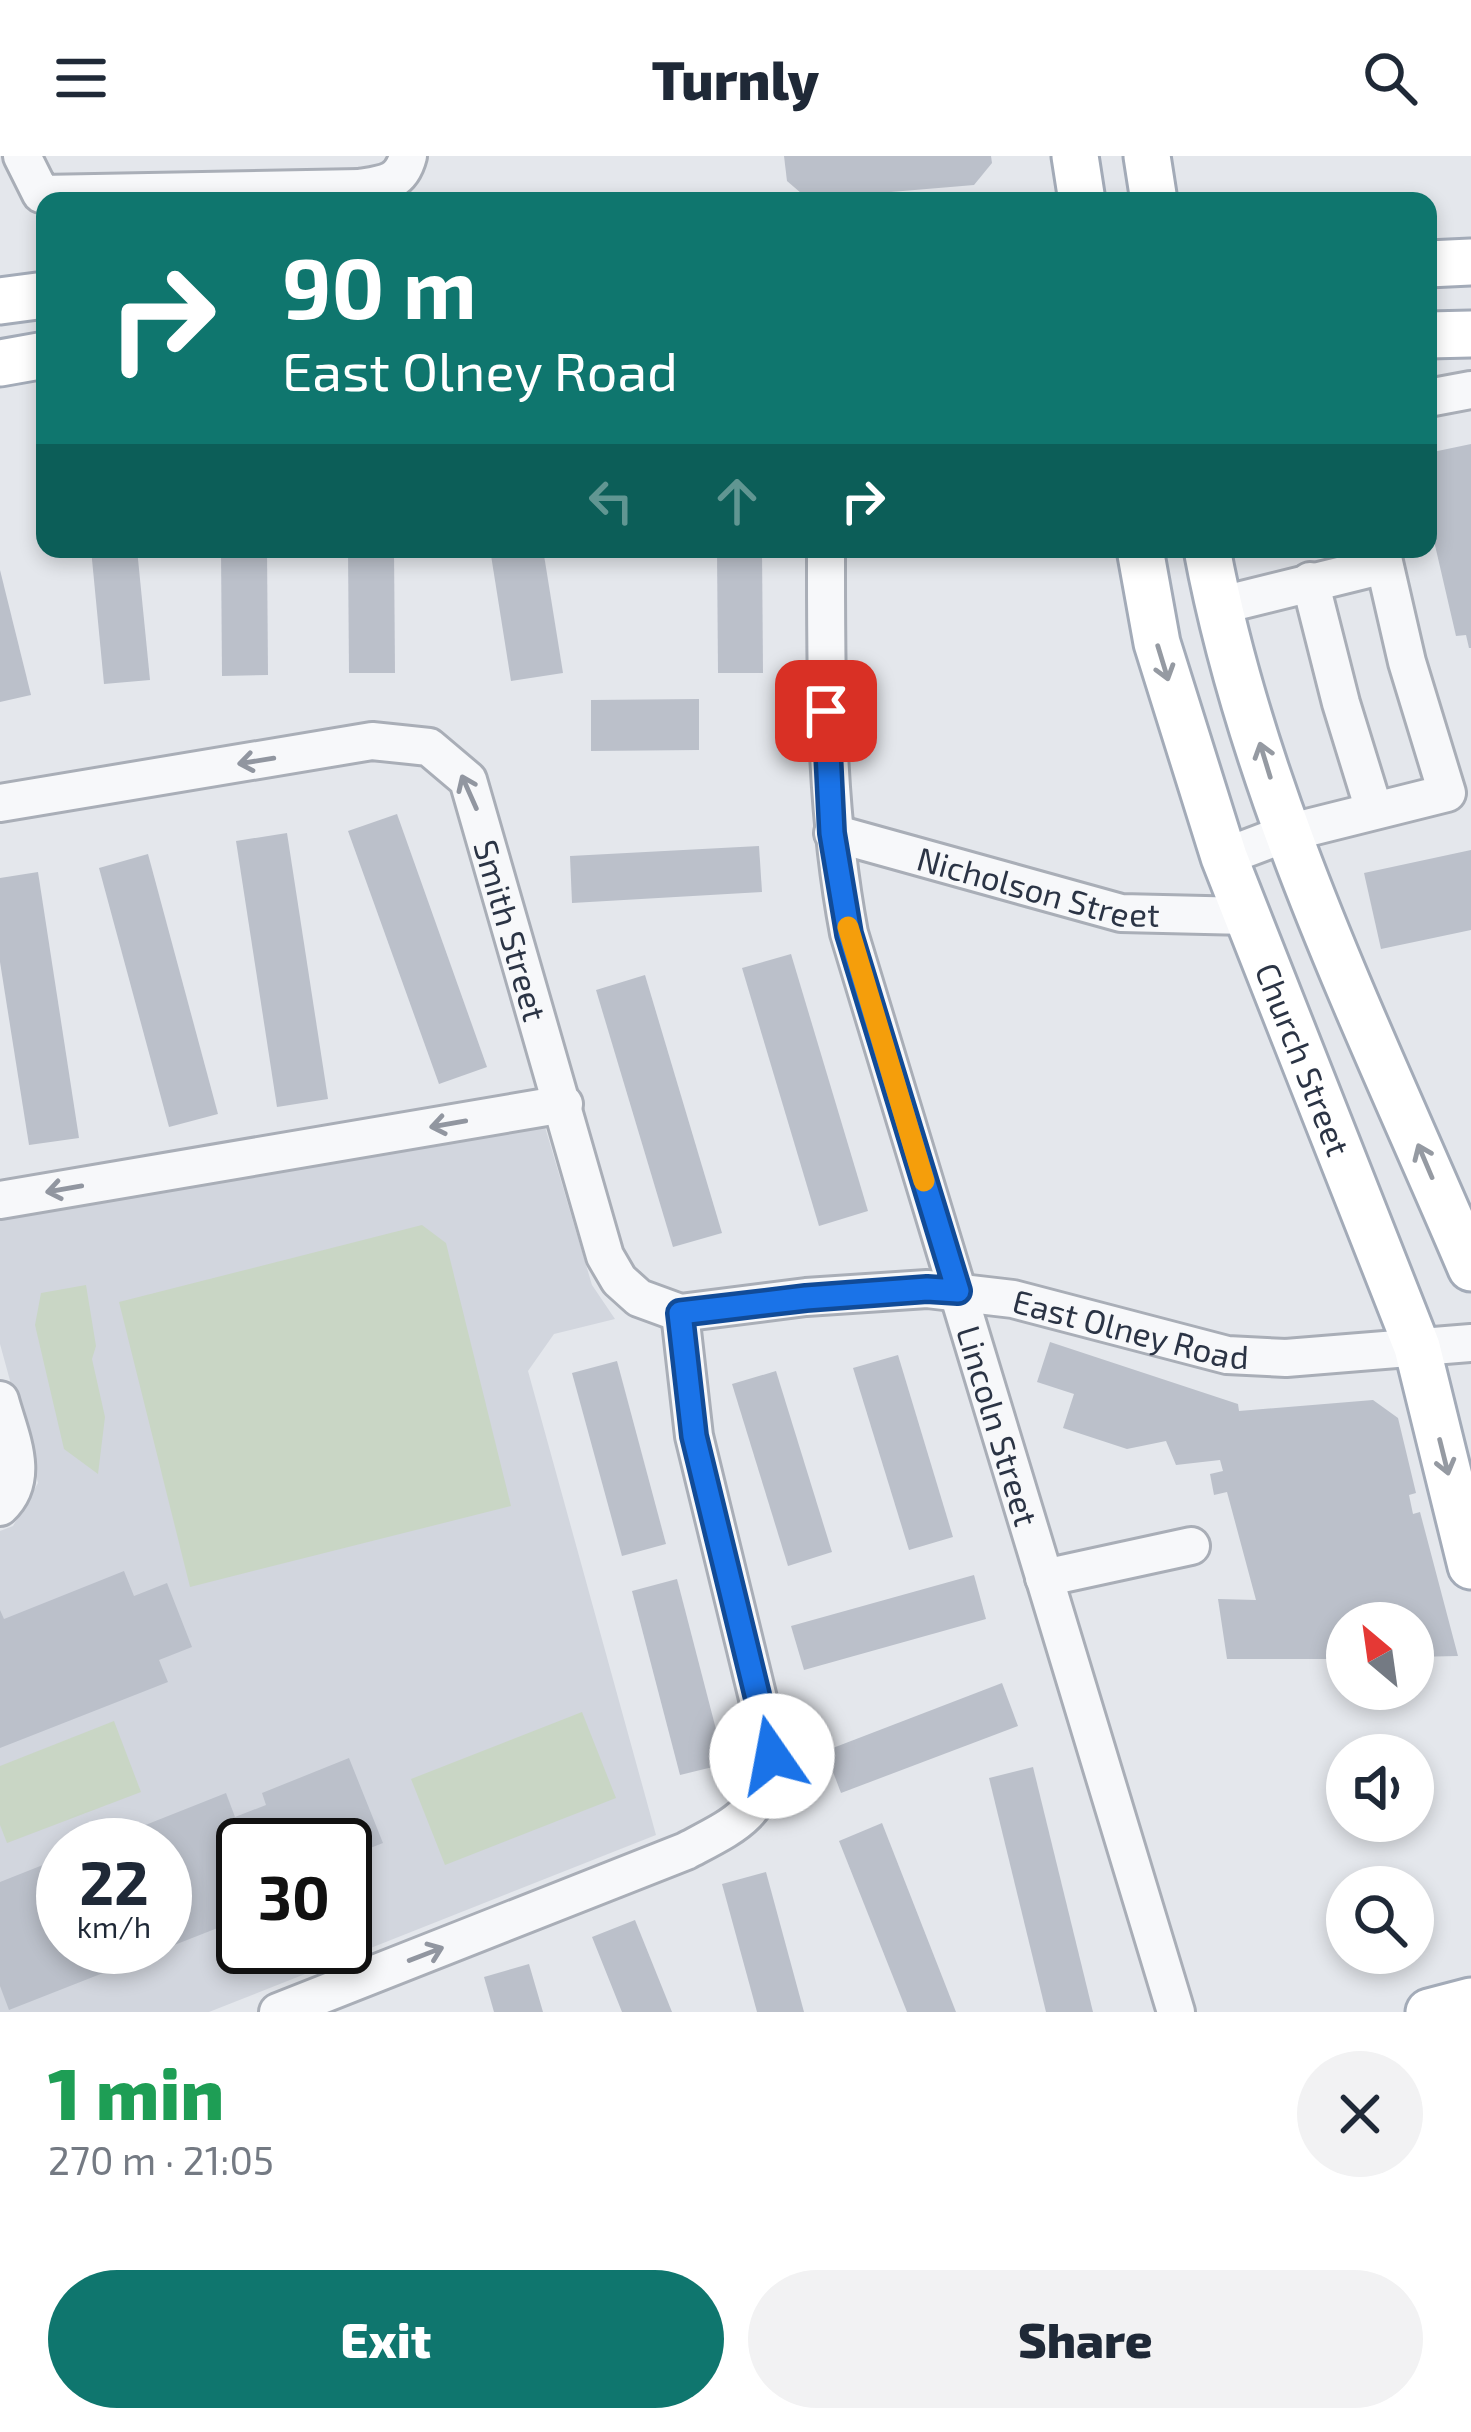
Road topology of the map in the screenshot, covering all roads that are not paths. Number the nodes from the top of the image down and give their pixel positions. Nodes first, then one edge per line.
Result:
1 (22, 156) edge
2 (408, 156) edge
3 (1075, 156) edge
4 (1147, 156) edge
5 (40, 192) edge
6 (368, 192) edge
7 (1081, 192) edge
8 (1153, 192) edge
9 (1471, 262) edge
10 (1437, 264) edge
11 (36, 296) edge
12 (0, 301) edge
13 (1471, 334) edge
14 (1437, 335) edge
15 (36, 357) edge
16 (0, 363) edge
17 (1471, 390) edge
18 (1437, 396) edge
19 (826, 558) edge
20 (1142, 558) edge
21 (1209, 558) edge
22 (1380, 558) edge
23 (1383, 558) edge
24 (1310, 581) junction
25 (1218, 606) junction
26 (0, 803) edge
27 (1374, 810) junction
28 (832, 833) junction
29 (1287, 833) junction
30 (1224, 857) junction
31 (1247, 916) junction
32 (563, 1104) junction
33 (0, 1200) edge
34 (1471, 1268) edge
35 (958, 1291) junction
36 (680, 1313) junction
37 (1471, 1343) edge
38 (1417, 1347) junction
39 (0, 1400) edge
40 (0, 1508) edge
41 (1191, 1546) dead end
42 (1471, 1566) edge
43 (1044, 1578) junction
44 (1471, 2001) edge
45 (278, 2012) edge
46 (1177, 2012) edge
47 (1430, 2012) edge

1 - 5 street
2 - 6 street
3 - 7 main road
4 - 8 main road
9 - 10 main road
11 - 12 main road
13 - 14 main road
15 - 16 main road
17 - 18 street
19 - 28 street, Lincoln Street
20 -> 30 main road, Church Street
21 - 25 main road
22 - 24 street
23 - 27 street
24 - 25 street
24 - 27 street
29 -> 25 main road
32 -> 26 street, Smith Street
27 - 29 street
28 - 31 street, Nicholson Street
28 - 35 street, Lincoln Street
29 - 30 street
34 -> 29 main road
30 - 31 main road, Church Street
31 - 38 main road, Church Street
32 -> 33 street
32 - 36 street, Smith Street
35 - 36 street, East Olney Road
35 - 38 street, East Olney Road
35 - 43 street, Lincoln Street
45 -> 36 street
37 - 38 street, East Olney Road
38 -> 42 main road, Church Street
39 - 40 street
41 - 43 street
43 - 46 street, Lincoln Street
44 - 47 main road

